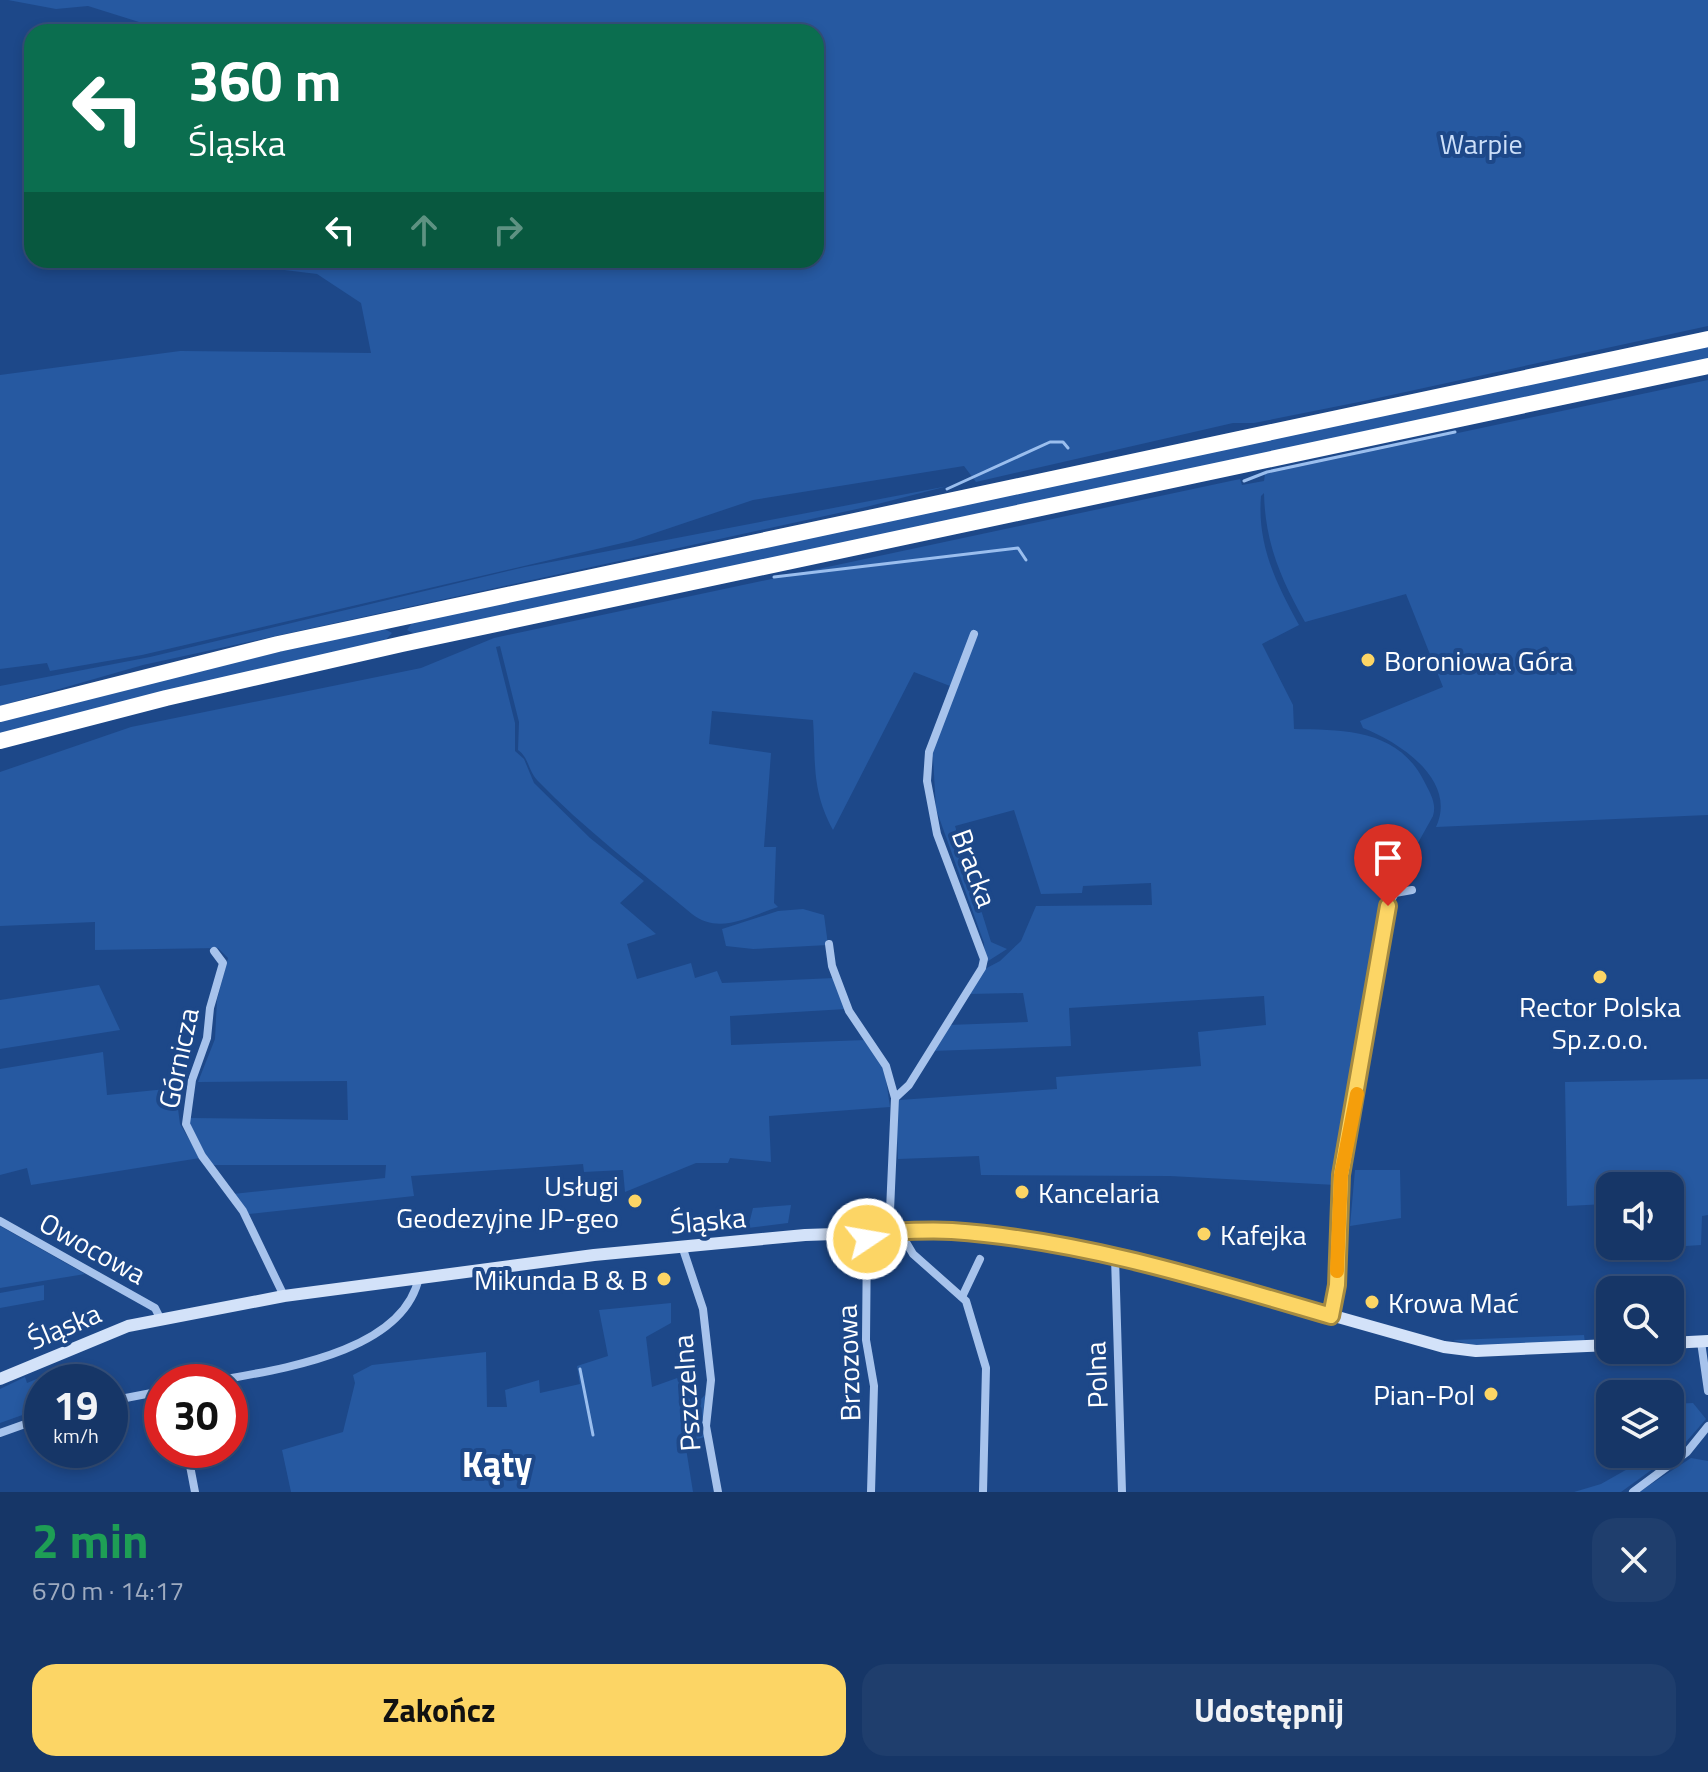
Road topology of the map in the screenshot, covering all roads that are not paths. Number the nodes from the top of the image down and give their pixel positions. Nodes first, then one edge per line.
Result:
1 (1708, 339) edge
2 (1708, 366) edge
3 (974, 634) dead end
4 (0, 714) edge
5 (0, 741) edge
6 (1412, 890) dead end
7 (829, 944) dead end
8 (214, 951) dead end
9 (895, 1098) junction
10 (0, 1221) edge
11 (894, 1232) junction
12 (867, 1233) junction
13 (682, 1246) junction
14 (1115, 1257) junction
15 (980, 1259) dead end
16 (420, 1276) junction
17 (284, 1296) junction
18 (962, 1297) junction
19 (1331, 1316) junction
20 (160, 1318) junction
21 (1705, 1341) edge
22 (1684, 1342) edge
23 (1596, 1345) edge
24 (248, 1374) edge
25 (0, 1379) edge
26 (1708, 1391) edge
27 (24, 1424) edge
28 (1708, 1426) edge
29 (0, 1433) edge
30 (190, 1468) edge
31 (195, 1492) edge
32 (718, 1492) edge
33 (871, 1492) edge
34 (983, 1492) edge
35 (1122, 1492) edge
36 (1633, 1492) edge

1 - 4 highway
2 - 5 highway
3 - 9 street, Bracka
6 - 19 street
7 - 9 street
8 - 17 street, Górnicza
9 - 11 street
10 - 20 street, Owocowa
11 - 12 main road, Śląska
11 - 14 main road, Śląska
11 - 18 street
12 - 13 main road, Śląska
12 - 33 street, Brzozowa
13 - 16 main road, Śląska
13 - 32 street, Pszczelna
14 - 19 main road, Śląska
14 - 35 street, Polna
15 - 18 street
16 - 17 main road, Śląska
16 - 24 street
17 - 20 main road, Śląska
18 - 34 street
19 - 23 main road, Śląska
20 - 25 main road, Śląska
21 - 22 main road
21 - 26 street
27 - 29 street
28 - 36 street
30 - 31 street

